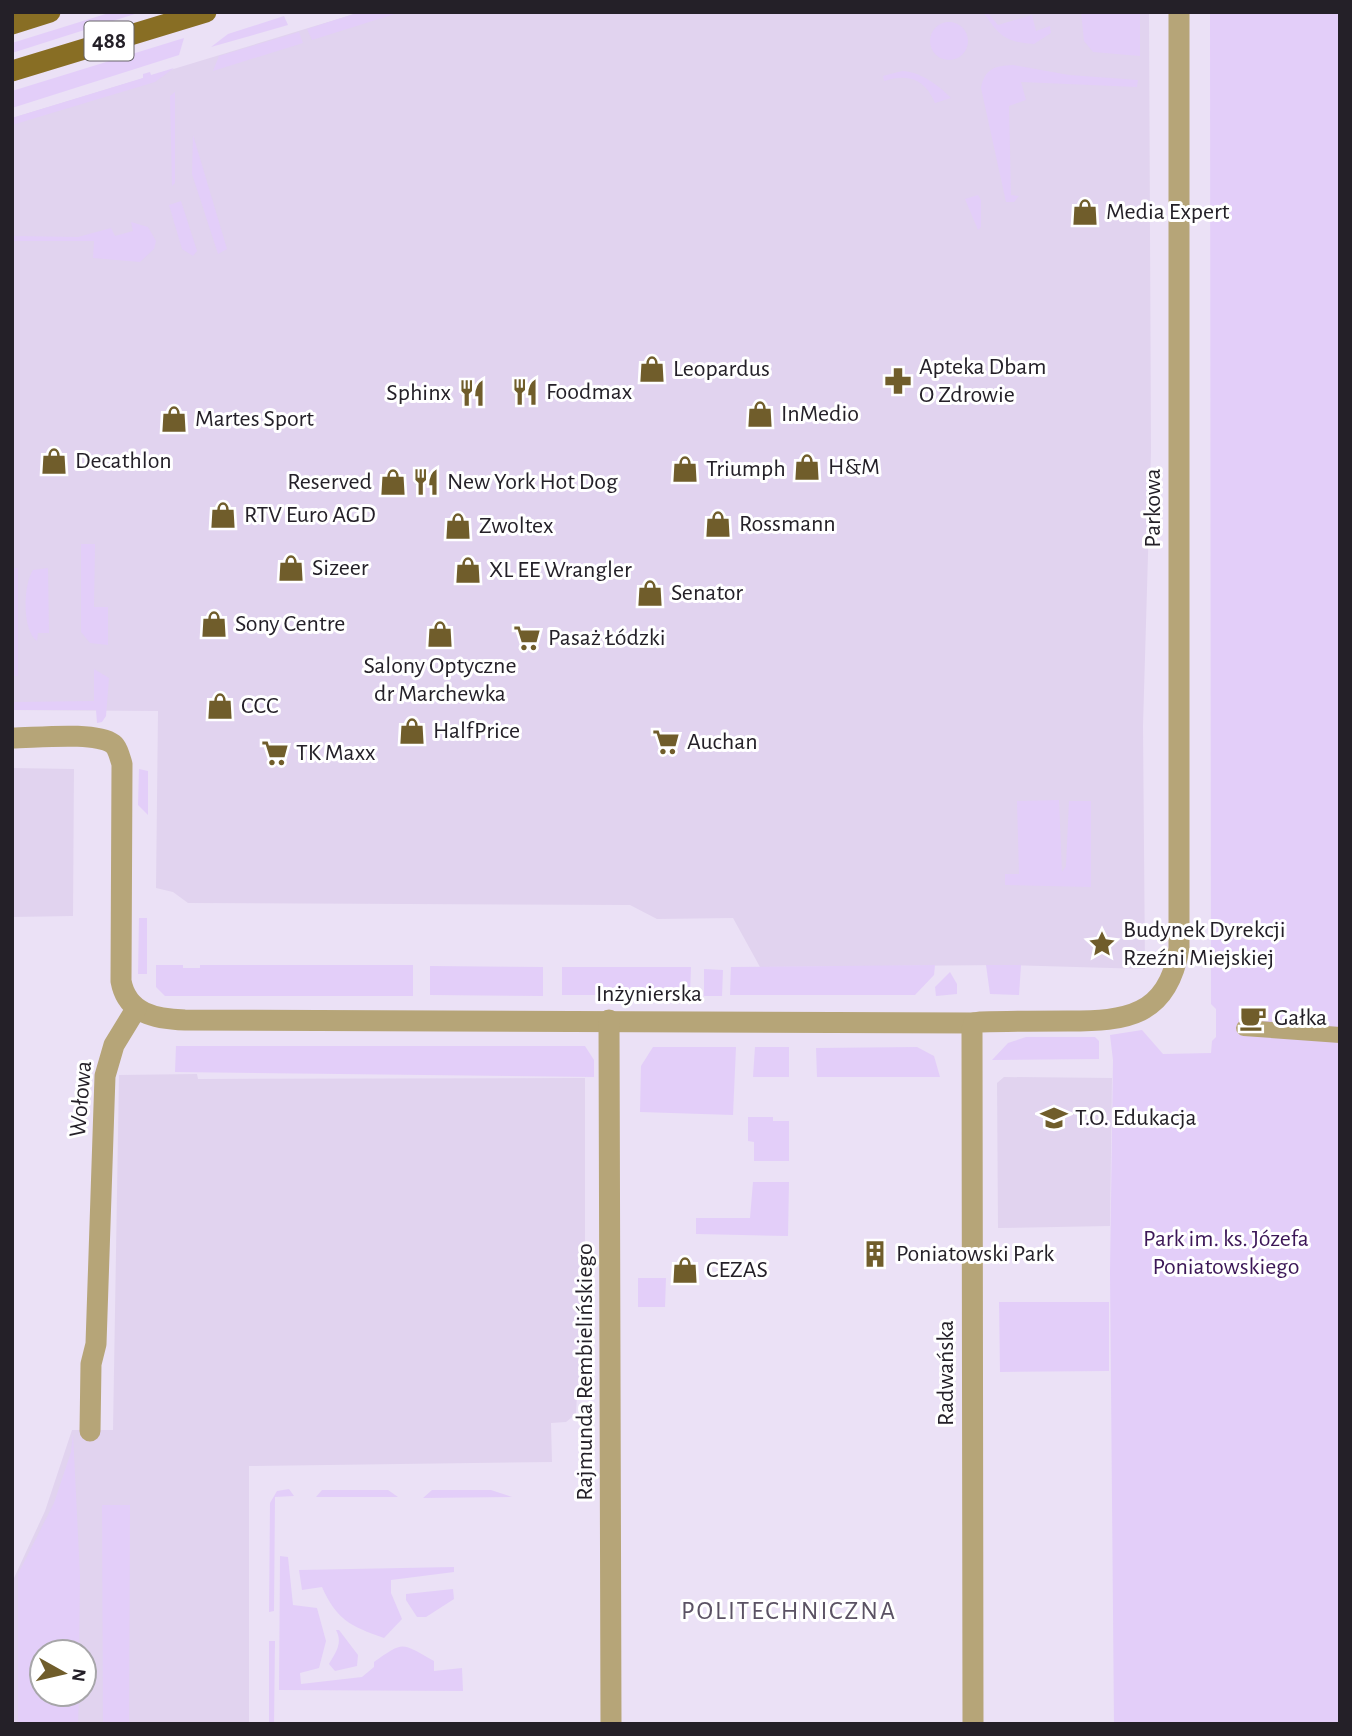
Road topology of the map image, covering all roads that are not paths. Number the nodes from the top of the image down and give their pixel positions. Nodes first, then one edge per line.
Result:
1 (50, 12) edge
2 (206, 12) edge
3 (1179, 12) edge
4 (12, 24) edge
5 (12, 71) edge
6 (12, 738) edge
7 (1158, 998) joint
8 (136, 1009) junction
9 (609, 1020) junction
10 (974, 1023) junction
11 (1244, 1028) dead end
12 (1340, 1035) edge
13 (90, 1431) dead end
14 (611, 1724) edge
15 (973, 1724) edge

1 - 4 main road, 488
2 - 5 main road, 488
3 - 7 street, Parkowa
6 - 8 street
7 - 10 street, Inżynierska
8 - 9 street, Inżynierska
8 - 13 street, Wołowa
9 - 10 street, Inżynierska
9 - 14 street, Rajmunda Rembielińskiego
10 - 15 street, Radwańska
11 - 12 street

